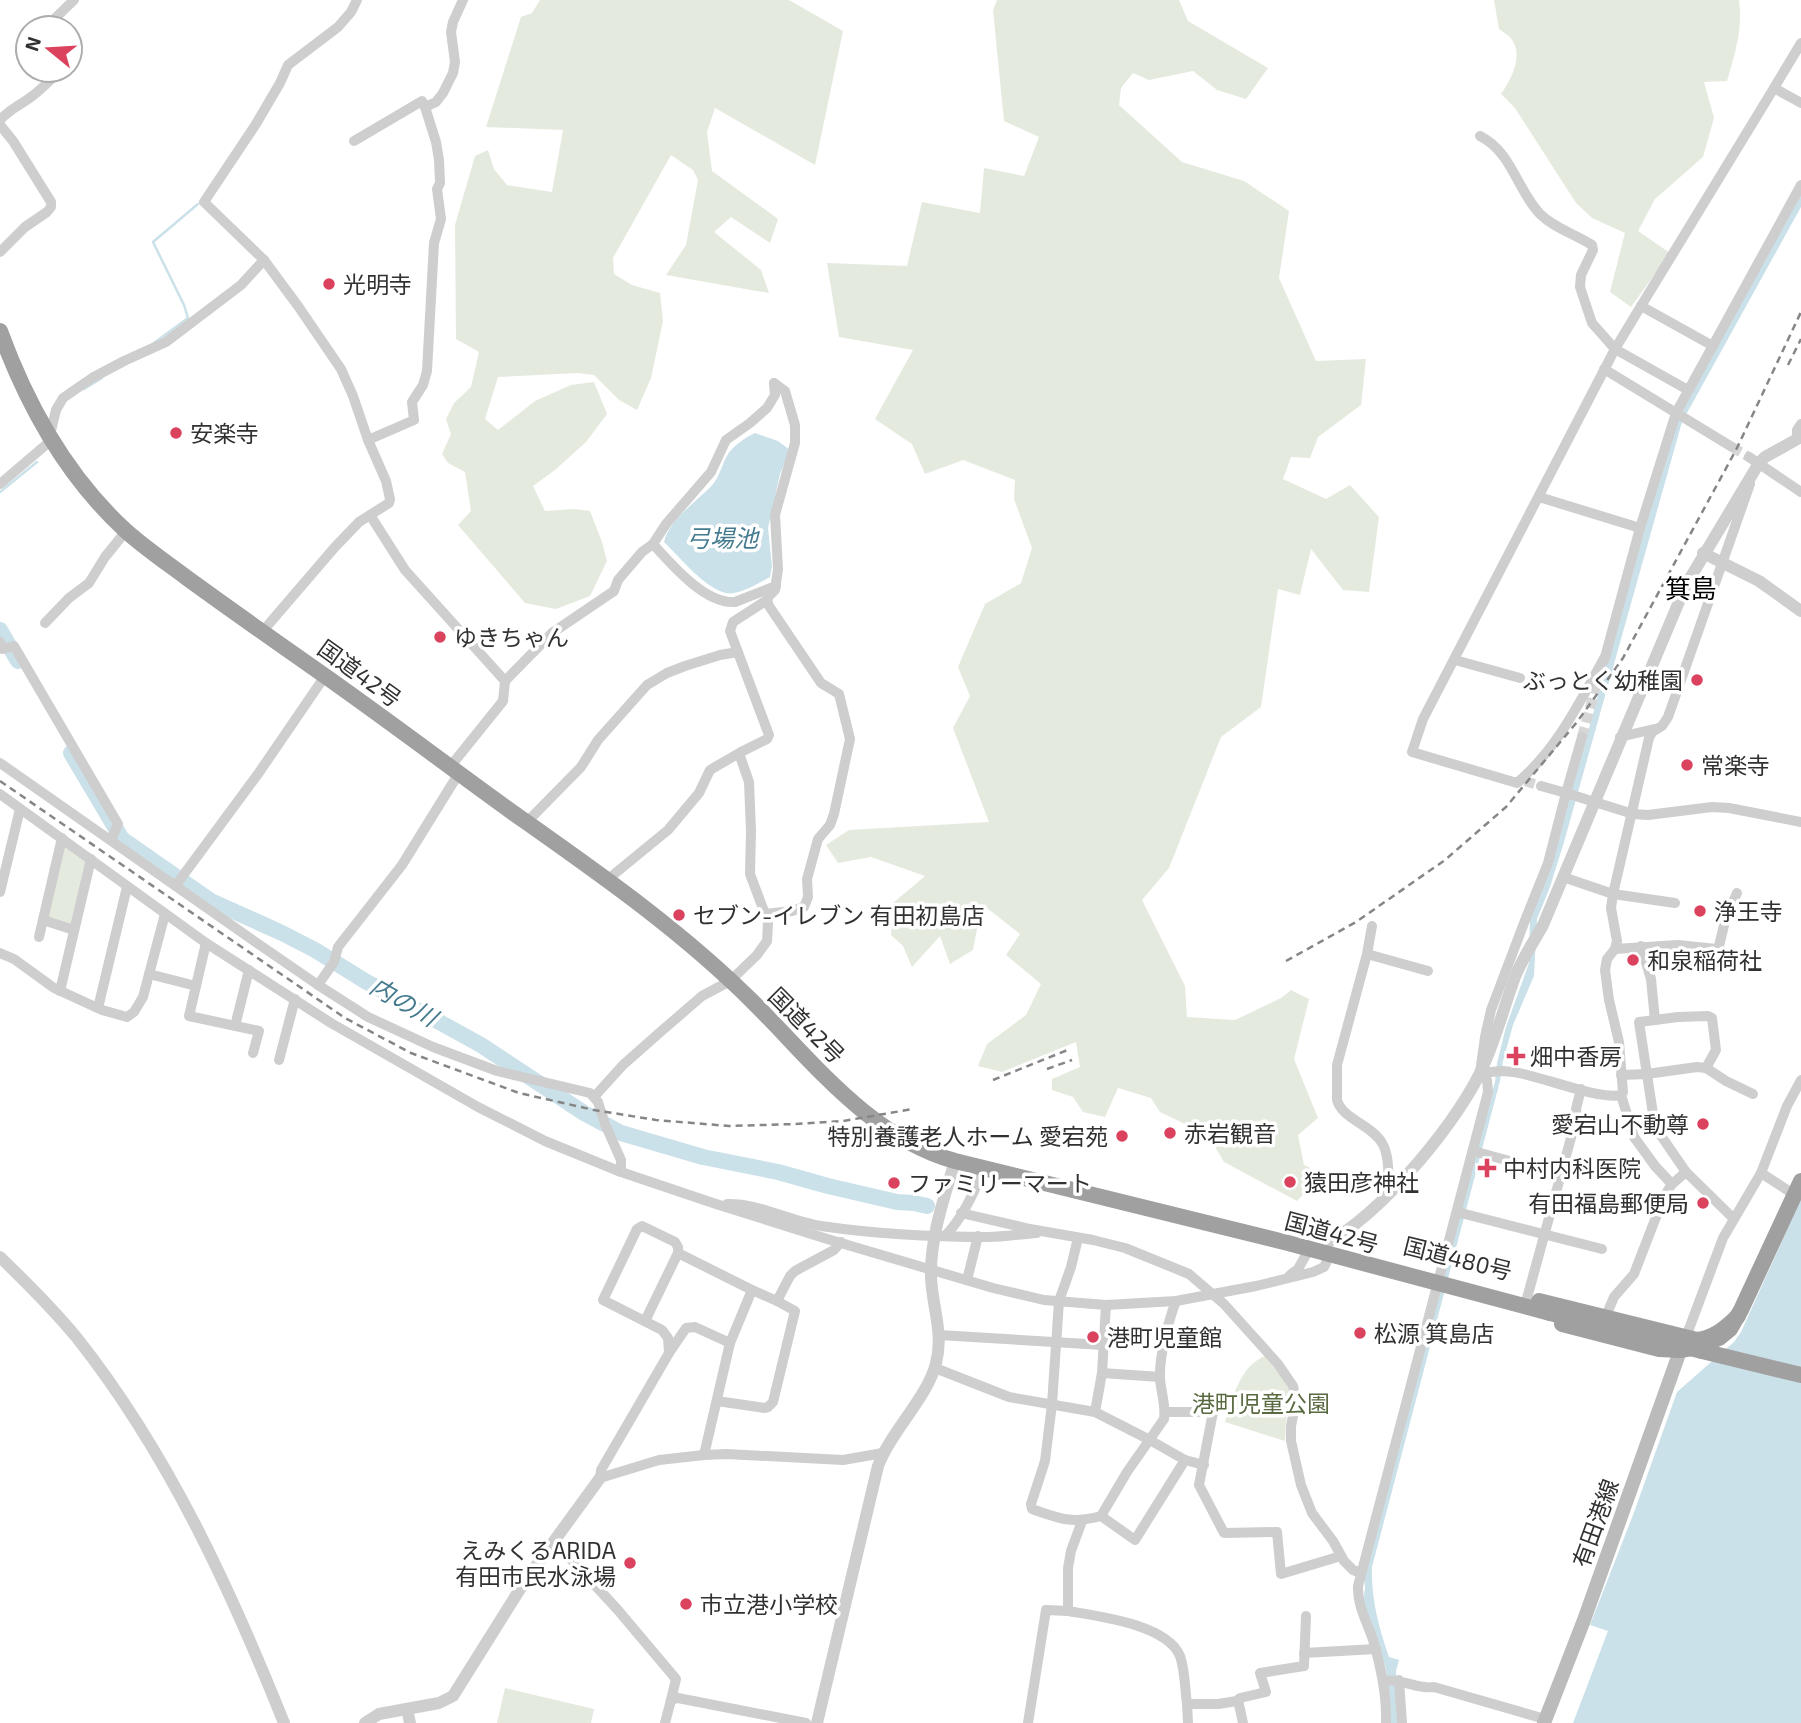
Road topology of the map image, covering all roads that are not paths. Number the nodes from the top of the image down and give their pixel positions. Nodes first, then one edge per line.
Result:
1 (74, 0) edge
2 (357, 0) edge
3 (463, 0) edge
4 (59, 14) edge
5 (1801, 43) edge
6 (46, 84) edge
7 (1774, 88) junction
8 (1801, 103) edge
9 (425, 107) junction
10 (0, 122) edge
11 (1480, 136) dead end
12 (354, 141) dead end
13 (1801, 185) edge
14 (0, 252) edge
15 (264, 260) junction
16 (1640, 306) junction
17 (0, 331) edge
18 (1713, 346) junction
19 (1615, 349) junction
20 (1604, 369) junction
21 (1688, 390) junction
22 (1675, 413) junction
23 (1801, 424) edge
24 (50, 437) junction
25 (1799, 438) edge
26 (368, 440) junction
27 (1731, 447) tunnel mouth
28 (1754, 463) junction
29 (0, 484) edge
30 (1801, 492) edge
31 (1539, 497) junction
32 (370, 515) junction
33 (1640, 528) junction
34 (126, 531) junction
35 (653, 544) junction
36 (1703, 553) junction
37 (1724, 562) junction
38 (777, 585) junction
39 (767, 600) junction
40 (1801, 611) edge
41 (45, 623) dead end
42 (262, 632) junction
43 (0, 642) edge
44 (738, 652) junction
45 (1606, 655) junction
46 (1455, 660) junction
47 (325, 676) junction
48 (1520, 678) dead end
49 (1598, 678) tunnel mouth
50 (505, 681) junction
51 (1654, 729) junction
52 (1582, 737) tunnel mouth
53 (1620, 737) junction
54 (741, 752) junction
55 (0, 763) edge
56 (454, 770) junction
57 (1541, 786) tunnel mouth
58 (1566, 793) junction
59 (0, 794) edge
60 (1593, 802) junction
61 (20, 809) junction
62 (1633, 814) junction
63 (527, 822) junction
64 (1801, 822) edge
65 (62, 838) junction
66 (111, 840) junction
67 (91, 859) junction
68 (1563, 877) junction
69 (607, 880) junction
70 (176, 886) junction
71 (127, 887) junction
72 (0, 892) edge
73 (1737, 893) dead end
74 (1613, 894) junction
75 (1675, 903) dead end
76 (165, 914) junction
77 (765, 914) junction
78 (43, 920) junction
79 (1372, 926) dead end
80 (74, 930) junction
81 (39, 937) dead end
82 (206, 943) junction
83 (1640, 946) junction
84 (1615, 949) junction
85 (0, 953) edge
86 (1367, 954) junction
87 (249, 970) junction
88 (1428, 971) dead end
89 (149, 974) junction
90 (730, 981) junction
91 (317, 985) junction
92 (195, 986) junction
93 (60, 990) junction
94 (295, 999) junction
95 (98, 1008) junction
96 (1655, 1020) junction
97 (235, 1026) junction
98 (253, 1053) dead end
99 (279, 1060) dead end
100 (1706, 1068) junction
101 (1480, 1073) junction
102 (1647, 1074) junction
103 (1621, 1075) junction
104 (1801, 1080) edge
105 (1581, 1089) junction
106 (1753, 1094) dead end
107 (1621, 1095) junction
108 (594, 1097) junction
109 (1473, 1150) junction
110 (955, 1161) junction
111 (984, 1167) junction
112 (621, 1172) junction
113 (1686, 1172) junction
114 (1760, 1173) junction
115 (1561, 1175) junction
116 (1671, 1185) junction
117 (1798, 1188) edge
118 (1389, 1193) junction
119 (716, 1204) junction
120 (1457, 1212) junction
121 (961, 1213) junction
122 (1734, 1219) junction
123 (1052, 1233) junction
124 (1342, 1234) junction
125 (1546, 1235) junction
126 (940, 1236) junction
127 (978, 1236) junction
128 (1079, 1238) junction
129 (841, 1242) junction
130 (1602, 1249) dead end
131 (1312, 1250) junction
132 (678, 1253) junction
133 (1332, 1256) junction
134 (0, 1257) edge
135 (931, 1269) junction
136 (1283, 1278) junction
137 (967, 1280) junction
138 (1437, 1284) junction
139 (752, 1290) junction
140 (1214, 1295) junction
141 (1527, 1298) junction
142 (777, 1301) junction
143 (1059, 1301) junction
144 (1176, 1301) junction
145 (1106, 1305) junction
146 (645, 1321) junction
147 (1606, 1324) junction
148 (939, 1335) junction
149 (1056, 1342) junction
150 (730, 1343) junction
151 (1683, 1344) junction
152 (1103, 1345) junction
153 (669, 1353) junction
154 (935, 1368) junction
155 (1102, 1373) junction
156 (1801, 1375) edge
157 (1160, 1377) junction
158 (717, 1401) junction
159 (1052, 1404) junction
160 (1095, 1412) junction
161 (1165, 1412) junction
162 (1149, 1439) junction
163 (883, 1453) junction
164 (705, 1454) junction
165 (1185, 1461) junction
166 (1204, 1465) junction
167 (600, 1478) junction
168 (1101, 1516) junction
169 (1082, 1521) junction
170 (554, 1541) junction
171 (1341, 1556) junction
172 (1360, 1573) junction
173 (1068, 1611) junction
174 (1306, 1616) dead end
175 (1376, 1649) junction
176 (1304, 1653) junction
177 (1398, 1680) junction
178 (1384, 1681) junction
179 (670, 1700) junction
180 (1238, 1700) junction
181 (1187, 1704) junction
182 (407, 1709) junction
183 (1544, 1721) edge
184 (284, 1723) edge
185 (365, 1723) edge
186 (410, 1723) edge
187 (664, 1723) edge
188 (806, 1723) edge
189 (817, 1723) edge
190 (1028, 1723) edge
191 (1188, 1723) edge
192 (1242, 1723) edge
193 (1386, 1723) edge
194 (1402, 1723) edge

1 - 4 street
2 - 15 street
3 - 9 street
5 - 7 street
6 - 10 street
7 - 8 street
7 - 16 street
9 - 12 street
9 - 26 street
10 - 14 street
11 - 19 street
13 - 18 street
15 - 24 street
15 - 26 street
16 - 18 street
16 - 19 street
17 - 24 highway, 国道42号
18 - 21 street
19 - 20 street
19 - 21 street
20 - 22 street
20 - 31 street
21 - 22 street
22 - 27 street
22 - 33 street
23 - 25 street
24 - 29 street
24 - 34 highway, 国道42号
25 - 28 street
26 - 32 street
28 - 30 street
28 - 36 street
28 - 37 street
31 - 33 street
31 - 46 street
32 - 42 street
32 - 50 street
33 - 45 street
34 - 41 street
34 - 42 highway, 国道42号
35 - 38 street
35 - 38 street
35 - 50 street
36 - 37 street
36 - 53 street
37 - 40 street
37 - 51 street
38 - 39 street
39 - 44 street
39 - 77 street
42 - 47 highway, 国道42号
43 - 66 street
44 - 54 street
44 - 63 street
45 - 46 street
45 - 49 street
46 - 48 street
47 - 56 highway, 国道42号
47 - 70 street
50 - 56 street
51 - 53 street
51 - 62 street
52 - 58 street
53 - 60 street
54 - 69 street
54 - 77 street
55 - 66 street
56 - 63 highway, 国道42号
56 - 91 street
57 - 58 street
58 - 60 street
58 - 101 street
59 - 61 street
60 - 62 street
60 - 68 street
61 - 65 street
61 - 72 street
62 - 64 street
62 - 74 street
63 - 69 highway, 国道42号
65 - 67 street
65 - 78 street
66 - 70 street
67 - 71 street
67 - 80 street
68 - 74 street
68 - 101 street
69 - 90 highway, 国道42号
70 - 91 street
71 - 76 street
71 - 95 street
73 - 83 street
74 - 75 street
74 - 84 street
76 - 82 street
76 - 89 street
77 - 90 street
78 - 80 street
78 - 81 street
79 - 86 street
80 - 93 street
82 - 87 street
82 - 92 street
83 - 84 street
83 - 96 street
84 - 103 street
85 - 93 street
86 - 88 street
86 - 118 street
87 - 94 street
87 - 97 street
89 - 92 street
89 - 95 street
90 - 108 street
90 - 110 highway, 国道42号
91 - 108 street
92 - 97 street
93 - 95 street
94 - 99 street
94 - 112 street
96 - 100 street
96 - 102 street
97 - 98 street
100 - 102 street
100 - 106 street
101 - 105 street
101 - 109 street
101 - 118 street
102 - 103 street
102 - 113 street
103 - 107 street
104 - 114 street
105 - 107 street
105 - 115 street
107 - 116 street
108 - 112 street
109 - 115 street
109 - 120 street
110 - 111 highway, 国道42号
110 - 126 street
111 - 121 street
111 - 131 highway, 国道42号
112 - 119 street
113 - 116 street
113 - 122 street
114 - 117 street
114 - 122 street
115 - 125 street
116 - 147 street
117 - 151 highway, 国道480号
118 - 124 street
119 - 126 street
119 - 129 street
120 - 125 street
120 - 138 street
121 - 123 street
121 - 126 street
122 - 151 street
123 - 127 street
123 - 128 street
124 - 131 street
124 - 133 street
125 - 130 street
125 - 141 street
126 - 127 street
126 - 135 street
127 - 137 street
128 - 140 street
128 - 143 street
129 - 135 street
129 - 142 street
131 - 133 highway, 国道42号
131 - 136 street
132 - 139 street
132 - 146 street
132 - 146 street
133 - 136 street
133 - 138 highway, 国道42号
134 - 184 street
135 - 137 street
135 - 148 street
136 - 140 street
137 - 143 street
138 - 141 highway, 国道480号
138 - 147 highway, 国道480号
138 - 156 highway, 国道42号, bridge
138 - 172 street
139 - 142 street
139 - 150 street
140 - 144 street
140 - 171 street
141 - 147 highway, 国道480号
142 - 158 street
143 - 145 street
143 - 149 street
144 - 145 street
144 - 157 street
145 - 152 street
146 - 153 street
147 - 151 highway, 国道480号
148 - 149 street
148 - 154 street
149 - 152 street
149 - 159 street
150 - 153 street
150 - 158 street
151 - 183 main road, 有田港線
152 - 155 street
153 - 167 street
154 - 159 street
154 - 163 street
155 - 157 street
155 - 160 street
157 - 161 street
158 - 164 street
159 - 160 street
159 - 169 street
160 - 162 street
161 - 162 street
161 - 166 street
162 - 165 street
162 - 168 street
163 - 164 street
163 - 189 street
164 - 167 street
165 - 166 street
165 - 168 street
166 - 171 street
167 - 170 street
168 - 169 street
169 - 173 street
170 - 179 street
170 - 182 street
171 - 172 street
172 - 175 street
173 - 181 street
173 - 190 street
174 - 176 street
175 - 176 street
175 - 178 street
176 - 180 street
177 - 178 street
177 - 183 street
177 - 194 street
178 - 193 street
179 - 187 street
179 - 188 street
180 - 181 street
180 - 192 street
181 - 191 street
182 - 185 street
182 - 186 street

